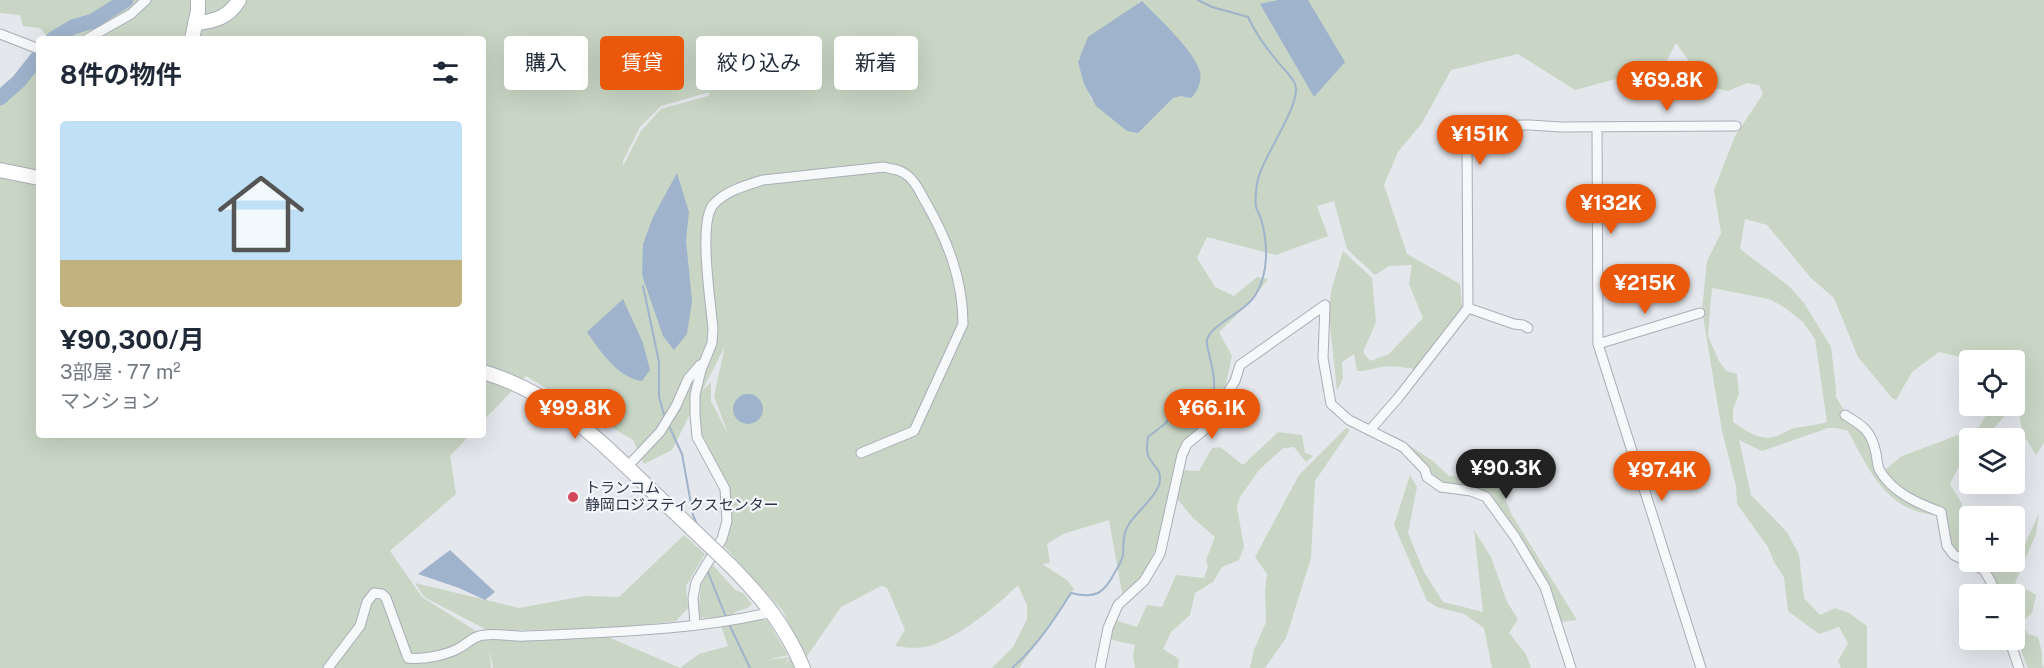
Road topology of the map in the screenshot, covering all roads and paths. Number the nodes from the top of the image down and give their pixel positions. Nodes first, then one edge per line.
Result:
1 (146, 0) edge
2 (198, 0) edge
3 (239, 0) edge
4 (195, 23) junction
5 (0, 34) edge
6 (92, 36) edge
7 (193, 36) edge
8 (36, 48) edge
9 (1736, 126) dead end
10 (1597, 127) junction
11 (0, 170) edge
12 (36, 177) edge
13 (1468, 308) junction
14 (1701, 313) dead end
15 (1528, 328) dead end
16 (1598, 344) junction
17 (706, 358) junction
18 (486, 373) edge
19 (1845, 415) dead end
20 (1370, 430) junction
21 (861, 453) dead end
22 (627, 468) junction
23 (1992, 584) edge
24 (772, 612) junction
25 (694, 624) junction
26 (2013, 650) edge
27 (328, 668) edge
28 (803, 668) edge
29 (1100, 668) edge
30 (1571, 668) edge
31 (1701, 668) edge
32 (2019, 668) edge

1 - 6 street
2 - 4 main road
3 - 4 main road
4 - 7 main road
5 - 8 street
9 - 10 street
10 - 13 street
10 - 16 street
11 - 12 main road
13 - 15 street
13 - 20 street
14 - 16 street
16 - 31 street
17 - 21 street
17 - 22 street
17 - 25 street
18 - 22 main road
19 - 23 street
20 - 29 street
20 - 30 street
22 - 24 main road, bridge
24 - 25 street
24 - 28 main road
25 - 27 street
26 - 32 street

